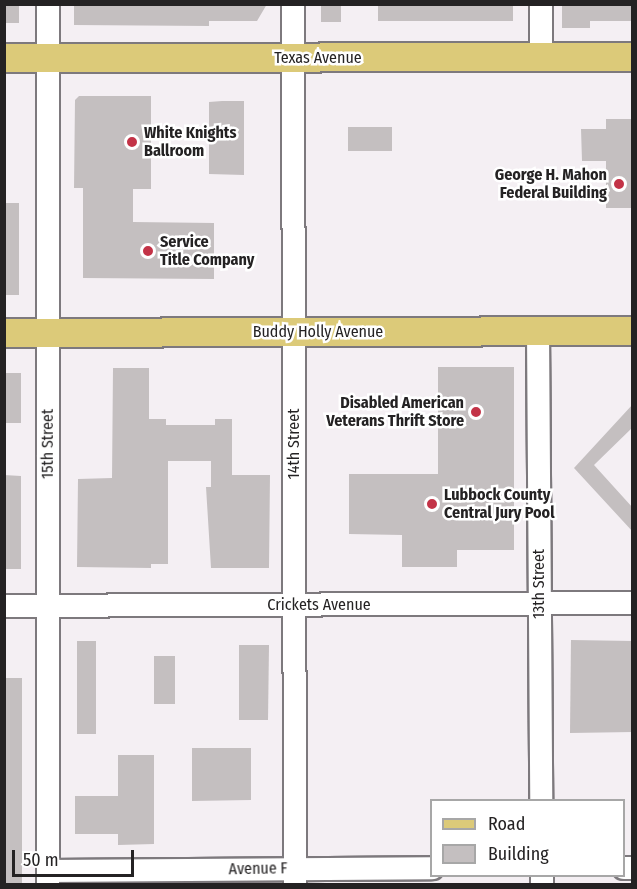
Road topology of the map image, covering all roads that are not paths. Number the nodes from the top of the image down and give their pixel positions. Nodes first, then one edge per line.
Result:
1 (48, 4) edge
2 (293, 4) edge
3 (541, 4) edge
4 (541, 57) junction
5 (633, 57) edge
6 (4, 58) edge
7 (48, 58) junction
8 (293, 58) junction
9 (294, 332) junction
10 (537, 332) junction
11 (633, 332) edge
12 (4, 333) edge
13 (48, 333) junction
14 (633, 603) edge
15 (540, 604) junction
16 (294, 605) junction
17 (4, 606) edge
18 (48, 606) junction
19 (541, 799) edge
20 (430, 868) edge
21 (295, 877) edge
22 (48, 878) edge

1 - 7 street, 15th Street
2 - 8 street, 14th Street
3 - 4 street
4 - 5 main road, Texas Avenue
4 - 8 main road, Texas Avenue
6 - 7 main road, Texas Avenue
7 - 8 main road, Texas Avenue
7 - 13 street, 15th Street
8 - 9 street, 14th Street
9 - 10 main road, Buddy Holly Avenue
9 - 13 main road, Buddy Holly Avenue
9 - 16 street, 14th Street
10 - 11 main road, Buddy Holly Avenue
10 - 15 street, 13th Street
12 - 13 main road, Buddy Holly Avenue
13 - 18 street, 15th Street
14 - 15 street, Crickets Avenue
15 - 16 street, Crickets Avenue
15 - 19 street, 13th Street
16 - 18 street, Crickets Avenue
16 - 21 street, 14th Street
17 - 18 street, Crickets Avenue
18 - 22 street, 15th Street
20 - 21 street, Avenue F
21 - 22 street, Avenue F

